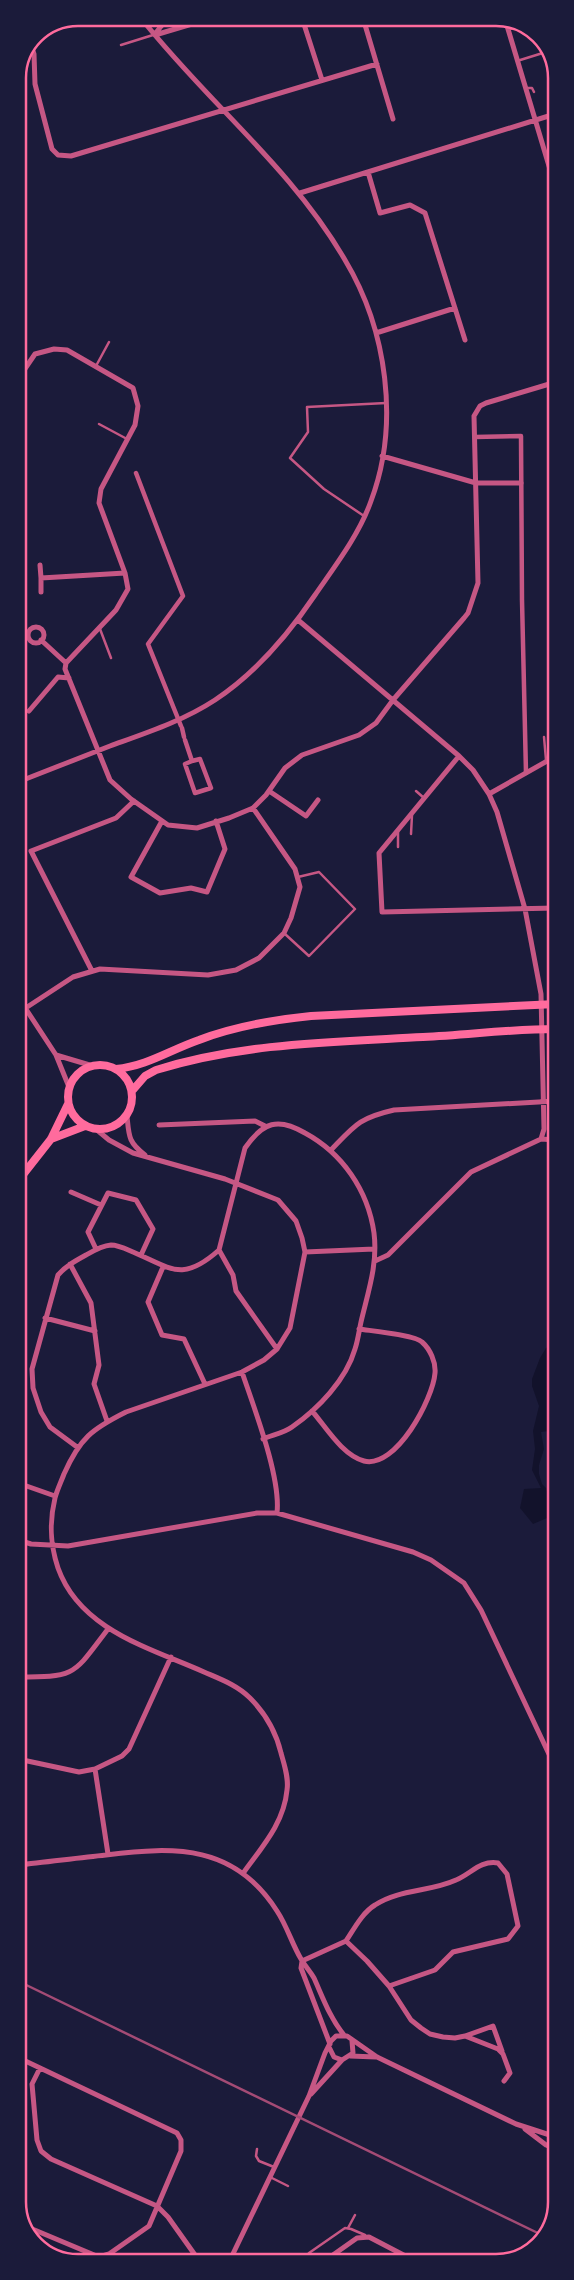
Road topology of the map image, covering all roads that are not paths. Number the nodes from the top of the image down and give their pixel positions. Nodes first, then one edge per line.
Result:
1 (148, 26) edge
2 (161, 26) edge
3 (185, 26) edge
4 (305, 26) edge
5 (365, 26) edge
6 (512, 29) edge
7 (508, 30) joint
8 (155, 35) junction
9 (122, 45) dead end
10 (542, 53) edge
11 (32, 55) edge
12 (518, 61) junction
13 (377, 64) junction
14 (322, 80) junction
15 (526, 88) junction
16 (534, 92) dead end
17 (223, 110) junction
18 (548, 116) edge
19 (393, 119) dead end
20 (535, 120) junction
21 (548, 161) edge
22 (368, 172) junction
23 (300, 193) junction
24 (455, 308) junction
25 (376, 332) junction
26 (465, 340) dead end
27 (109, 342) dead end
28 (96, 366) junction
29 (26, 367) edge
30 (548, 385) edge
31 (386, 403) junction
32 (99, 424) dead end
33 (475, 437) junction
34 (127, 439) junction
35 (382, 456) junction
36 (136, 473) dead end
37 (476, 483) junction
38 (521, 483) junction
39 (364, 516) junction
40 (40, 565) dead end
41 (124, 573) junction
42 (41, 578) junction
43 (41, 592) dead end
44 (298, 620) junction
45 (100, 628) junction
46 (41, 640) dead end
47 (111, 658) dead end
48 (66, 664) junction
49 (68, 678) junction
50 (392, 700) junction
51 (29, 711) dead end
52 (178, 719) junction
53 (544, 736) dead end
54 (99, 750) junction
55 (459, 756) junction
56 (192, 761) junction
57 (546, 762) joint
58 (526, 773) junction
59 (26, 779) edge
60 (269, 791) junction
61 (416, 791) dead end
62 (489, 794) junction
63 (424, 798) junction
64 (318, 800) dead end
65 (134, 801) junction
66 (253, 808) junction
67 (412, 813) junction
68 (162, 821) junction
69 (216, 821) junction
70 (398, 829) junction
71 (411, 834) dead end
72 (398, 847) dead end
73 (297, 877) junction
74 (548, 908) edge
75 (525, 909) junction
76 (284, 933) junction
77 (92, 971) junction
78 (541, 1005) junction
79 (548, 1005) edge
80 (26, 1007) edge
81 (26, 1010) edge
82 (541, 1029) junction
83 (548, 1029) edge
84 (56, 1055) junction
85 (93, 1066) junction
86 (116, 1069) junction
87 (69, 1087) junction
88 (132, 1091) junction
89 (548, 1102) edge
90 (543, 1103) junction
91 (68, 1104) junction
92 (127, 1116) junction
93 (159, 1125) dead end
94 (85, 1126) junction
95 (265, 1126) junction
96 (96, 1130) junction
97 (51, 1139) junction
98 (541, 1139) junction
99 (548, 1139) edge
100 (331, 1150) junction
101 (147, 1156) junction
102 (26, 1171) edge
103 (235, 1183) junction
104 (71, 1192) dead end
105 (101, 1205) junction
106 (96, 1249) junction
107 (374, 1249) junction
108 (219, 1250) junction
109 (305, 1252) junction
110 (141, 1255) junction
111 (376, 1260) junction
112 (70, 1264) junction
113 (164, 1267) junction
114 (45, 1318) junction
115 (359, 1329) junction
116 (95, 1331) junction
117 (277, 1349) junction
118 (242, 1372) junction
119 (205, 1384) junction
120 (312, 1411) junction
121 (108, 1421) junction
122 (264, 1439) junction
123 (77, 1446) junction
124 (26, 1486) edge
125 (55, 1496) junction
126 (277, 1512) junction
127 (26, 1542) edge
128 (52, 1546) junction
129 (108, 1629) junction
130 (171, 1657) junction
131 (26, 1677) edge
132 (548, 1752) edge
133 (26, 1761) edge
134 (95, 1769) junction
135 (108, 1854) junction
136 (26, 1864) edge
137 (244, 1872) junction
138 (346, 1941) junction
139 (302, 1961) junction
140 (389, 1986) junction
141 (344, 2035) junction
142 (465, 2036) junction
143 (352, 2041) junction
144 (330, 2046) junction
145 (503, 2054) junction
146 (350, 2056) junction
147 (377, 2057) junction
148 (342, 2060) junction
149 (26, 2062) edge
150 (40, 2068) junction
151 (504, 2081) dead end
152 (309, 2096) junction
153 (516, 2124) junction
154 (548, 2134) edge
155 (548, 2146) edge
156 (257, 2149) dead end
157 (275, 2167) junction
158 (270, 2177) junction
159 (288, 2186) dead end
160 (157, 2206) junction
161 (355, 2215) dead end
162 (348, 2228) junction
163 (35, 2230) edge
164 (369, 2237) junction
165 (92, 2254) edge
166 (109, 2254) edge
167 (194, 2254) edge
168 (233, 2254) edge
169 (308, 2254) edge
170 (334, 2254) edge
171 (402, 2254) edge

1 - 8 street
2 - 8 street
3 - 8 street
4 - 14 street
5 - 13 street
6 - 7 lane
7 - 12 street
8 - 9 lane
8 - 17 street
10 - 12 lane
11 - 17 street
12 - 15 street
13 - 14 street
13 - 19 street
14 - 17 street
15 - 16 lane
15 - 20 street
17 - 23 street
18 - 20 street
20 - 21 street
20 - 22 street
22 - 23 street
22 - 24 street
23 - 25 street
24 - 25 street
24 - 26 street
25 - 31 street
27 - 28 lane
28 - 29 street
28 - 34 street
30 - 33 street
31 - 35 street
31 - 39 lane
32 - 34 lane
33 - 37 street
33 - 38 street
34 - 41 street
35 - 37 street
35 - 39 street
36 - 52 street
37 - 38 street
37 - 50 street
38 - 58 street
39 - 44 street
40 - 42 street
41 - 42 street
41 - 45 street
42 - 43 street
44 - 50 street
44 - 52 street
45 - 47 lane
45 - 48 street
46 - 48 street
48 - 49 street
49 - 51 street
49 - 54 street
50 - 55 street
50 - 60 street
52 - 54 street
52 - 56 street
53 - 57 lane
54 - 59 street
54 - 65 street
55 - 62 street
55 - 63 street
56 - 56 street
57 - 58 street
58 - 62 street
60 - 64 street
60 - 66 street
61 - 63 lane
62 - 75 street
63 - 67 street
65 - 68 street
65 - 77 street
66 - 69 street
66 - 73 street
67 - 70 street
67 - 71 lane
68 - 69 street
68 - 69 street
70 - 72 lane
70 - 75 street
73 - 76 street
73 - 76 lane
74 - 75 street
75 - 78 street
76 - 77 street
77 - 80 street
78 - 79 main road
78 - 82 street
78 - 86 main road
81 - 84 street
82 - 83 main road
82 - 88 main road
82 - 90 street
84 - 85 street
84 - 87 street
85 - 86 main road
85 - 87 main road
86 - 88 main road
87 - 91 main road
88 - 92 main road
89 - 90 street
90 - 98 street
90 - 100 street
91 - 94 main road
91 - 97 main road
92 - 96 main road
92 - 101 street
93 - 95 street
94 - 96 main road
94 - 97 main road
95 - 100 street
95 - 103 street
96 - 101 street
97 - 102 main road
98 - 99 street
98 - 111 street
100 - 107 street
101 - 103 street
103 - 108 street
103 - 109 street
104 - 105 street
105 - 106 street
105 - 110 street
106 - 110 street
106 - 112 street
107 - 109 street
107 - 111 street
108 - 113 street
108 - 117 street
109 - 117 street
110 - 113 street
111 - 115 street
112 - 114 street
112 - 116 street
113 - 119 street
114 - 116 street
114 - 123 street
115 - 120 street
115 - 120 street
116 - 121 street
117 - 118 street
118 - 119 street
118 - 122 street
119 - 121 street
120 - 122 street
121 - 123 street
122 - 126 street
123 - 125 street
124 - 125 street
125 - 128 street
126 - 128 street
126 - 132 street
127 - 128 street
128 - 129 street
129 - 130 street
129 - 131 street
130 - 134 street
130 - 137 street
133 - 134 street
134 - 135 street
135 - 136 street
135 - 137 street
137 - 139 street
138 - 139 street
138 - 140 street
138 - 140 street
139 - 141 street
139 - 144 street
140 - 142 street
141 - 143 street
141 - 144 street
142 - 145 street
142 - 145 street
143 - 146 street
143 - 147 street
144 - 148 street
144 - 152 street
145 - 151 street
146 - 147 street
146 - 148 street
147 - 153 street
148 - 152 street
149 - 150 street
150 - 160 street
150 - 160 street
152 - 157 street
153 - 154 street
153 - 155 street
156 - 157 lane
157 - 158 street
158 - 159 lane
158 - 168 street
160 - 166 street
160 - 167 street
161 - 162 lane
162 - 164 lane
162 - 169 lane
163 - 165 street
164 - 170 street
164 - 171 street

